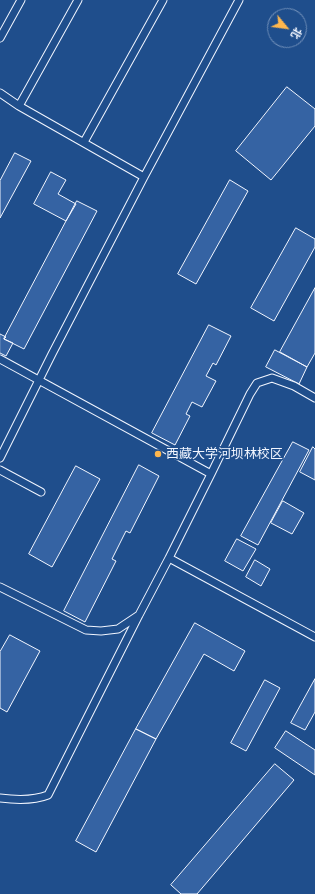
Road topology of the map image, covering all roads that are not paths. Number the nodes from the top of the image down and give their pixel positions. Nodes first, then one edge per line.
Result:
1 (21, 0) edge
2 (78, 0) edge
3 (163, 0) edge
4 (239, 0) edge
5 (0, 38) edge
6 (0, 93) edge
7 (19, 106) junction
8 (84, 142) junction
9 (144, 177) junction
10 (0, 359) edge
11 (39, 381) junction
12 (315, 398) edge
13 (0, 458) edge
14 (0, 470) edge
15 (210, 474) junction
16 (41, 492) dead end
17 (169, 558) junction
18 (0, 587) edge
19 (139, 615) junction
20 (315, 637) edge
21 (0, 798) edge

1 - 5 lane
2 - 7 lane
3 - 8 lane
4 - 9 lane
6 - 7 lane
7 - 8 lane
8 - 9 lane
9 - 11 lane
10 - 11 lane
11 - 13 lane
11 - 15 lane
12 - 15 lane
14 - 16 lane
15 - 17 lane
17 - 19 lane
17 - 20 lane
18 - 19 lane
19 - 21 lane

